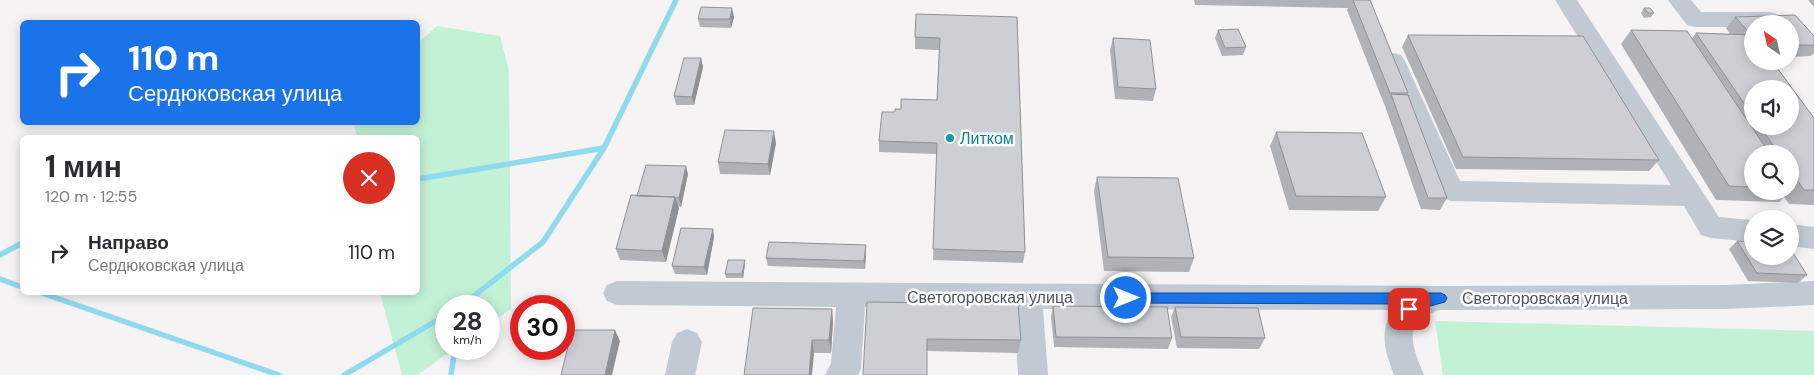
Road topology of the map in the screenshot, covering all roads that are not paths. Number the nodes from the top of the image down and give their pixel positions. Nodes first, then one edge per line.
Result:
1 (1566, 0) edge
2 (1680, 0) edge
3 (1744, 19) edge
4 (1695, 20) junction
5 (1382, 36) edge
6 (1711, 42) edge
7 (1691, 196) junction
8 (1744, 230) edge
9 (1799, 237) edge
10 (1814, 238) edge
11 (616, 293) dead end
12 (1814, 293) edge
13 (851, 296) junction
14 (1028, 298) junction
15 (1441, 298) junction
16 (686, 342) dead end
17 (680, 375) edge
18 (840, 375) edge
19 (1034, 375) edge
20 (1409, 375) edge

1 - 7 street
2 - 4 street
3 - 4 street
4 - 6 street
5 - 7 street
7 - 8 street
9 - 10 street
11 - 13 street, Светогоровская улица
12 - 15 street, Светогоровская улица
13 - 14 street, Светогоровская улица
13 - 18 street
14 - 15 street, Светогоровская улица
14 - 19 street
15 - 20 street
16 - 17 street

